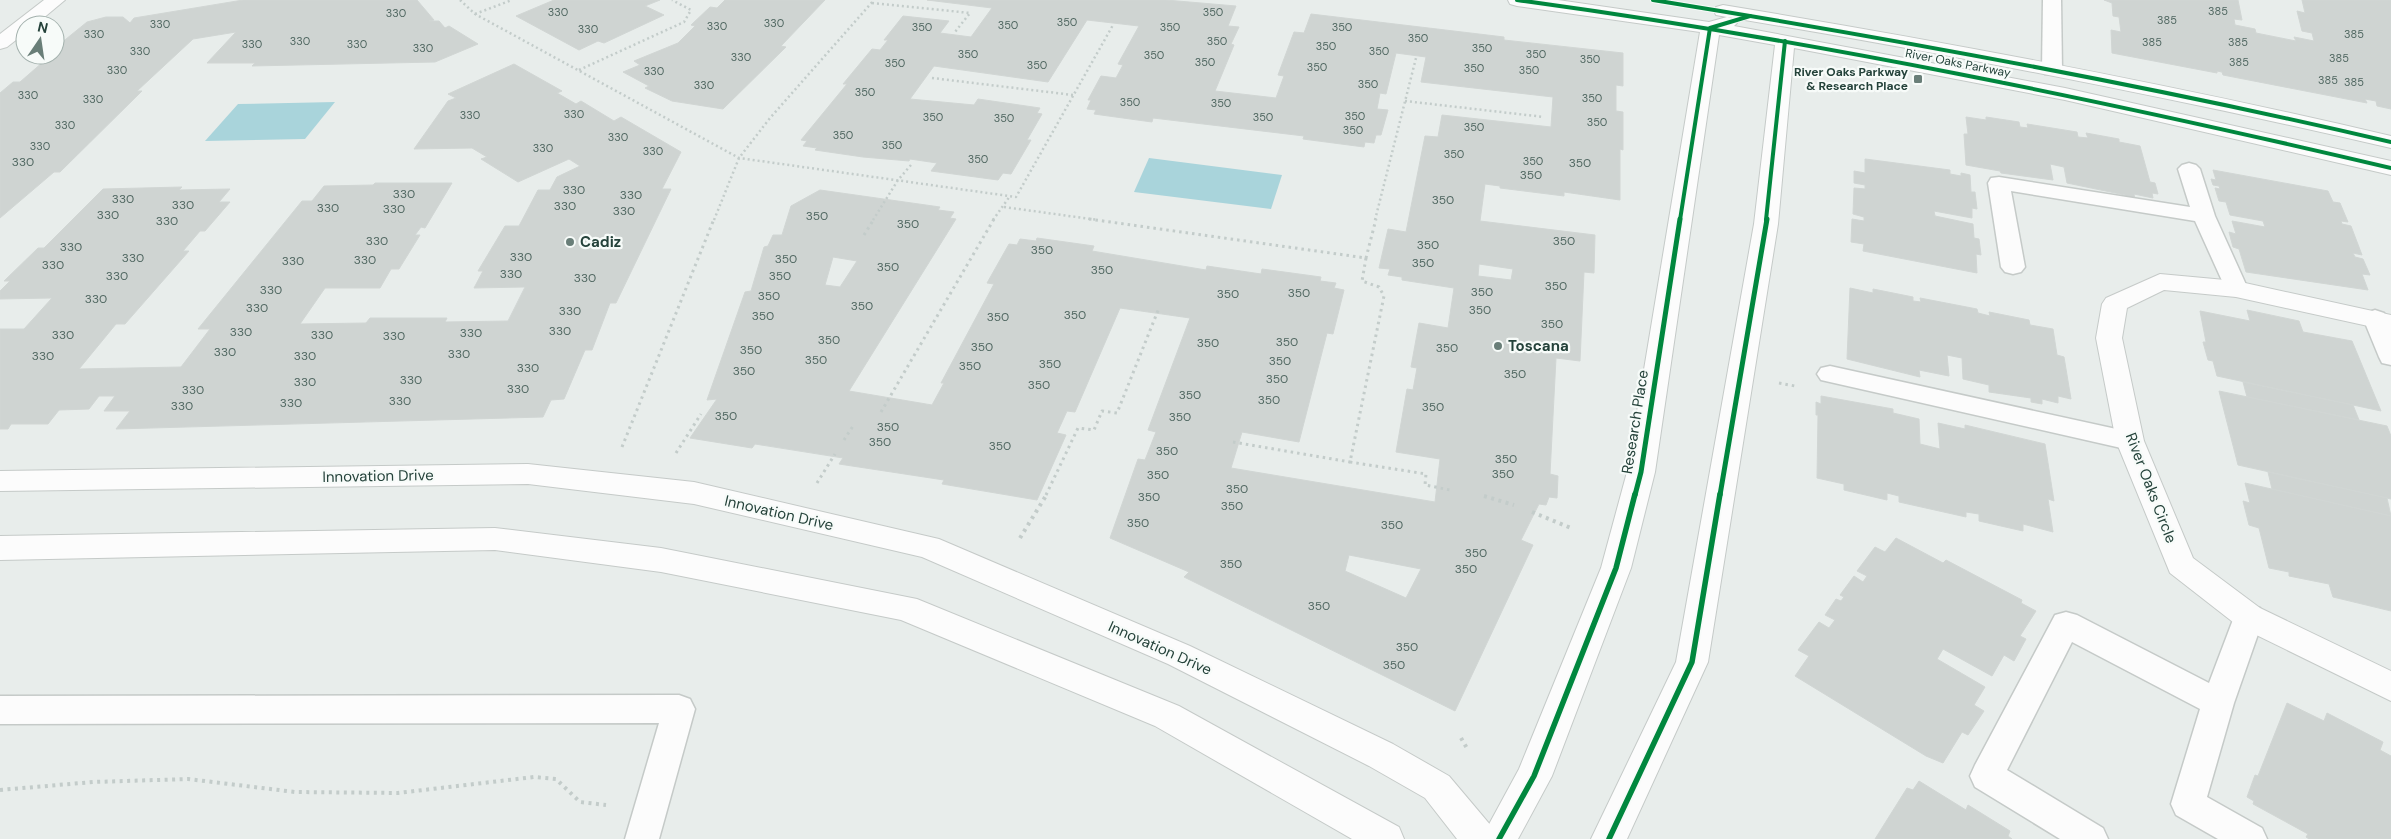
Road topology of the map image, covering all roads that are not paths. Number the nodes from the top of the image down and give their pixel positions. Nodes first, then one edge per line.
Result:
1 (56, 0) edge
2 (1517, 0) edge
3 (1652, 0) edge
4 (2052, 0) edge
5 (1750, 16) junction
6 (1710, 28) junction
7 (1785, 41) junction
8 (0, 43) edge
9 (2052, 70) junction
10 (2391, 142) edge
11 (2391, 168) edge
12 (2189, 169) dead end
13 (2204, 216) junction
14 (2013, 267) dead end
15 (2236, 290) junction
16 (2383, 320) edge
17 (2391, 357) edge
18 (1830, 374) dead end
19 (2130, 441) junction
20 (0, 481) edge
21 (0, 548) edge
22 (2249, 617) junction
23 (2391, 687) edge
24 (2218, 703) junction
25 (0, 710) edge
26 (642, 839) edge
27 (1386, 839) edge
28 (1480, 839) edge
29 (1499, 839) edge
30 (1609, 839) edge
31 (2091, 839) edge
32 (2250, 839) edge

1 - 8 street
2 - 6 street, River Oaks Parkway
3 - 5 street, River Oaks Parkway
4 - 9 lane
5 - 6 street
5 - 7 street
5 - 9 street, River Oaks Parkway
6 - 7 street, River Oaks Parkway
6 - 29 street, Research Place
7 - 11 street, River Oaks Parkway
7 - 30 street
9 - 10 street, River Oaks Parkway
12 - 13 lane
13 - 14 lane
13 - 15 lane
15 - 16 street, River Oaks Circle
15 - 19 street, River Oaks Circle
16 - 17 lane
18 - 19 lane
19 - 22 street, River Oaks Circle
20 - 28 street, Innovation Drive
21 - 27 street
22 - 23 street, River Oaks Circle
22 - 24 lane
24 - 31 lane
24 - 32 lane
25 - 26 lane

